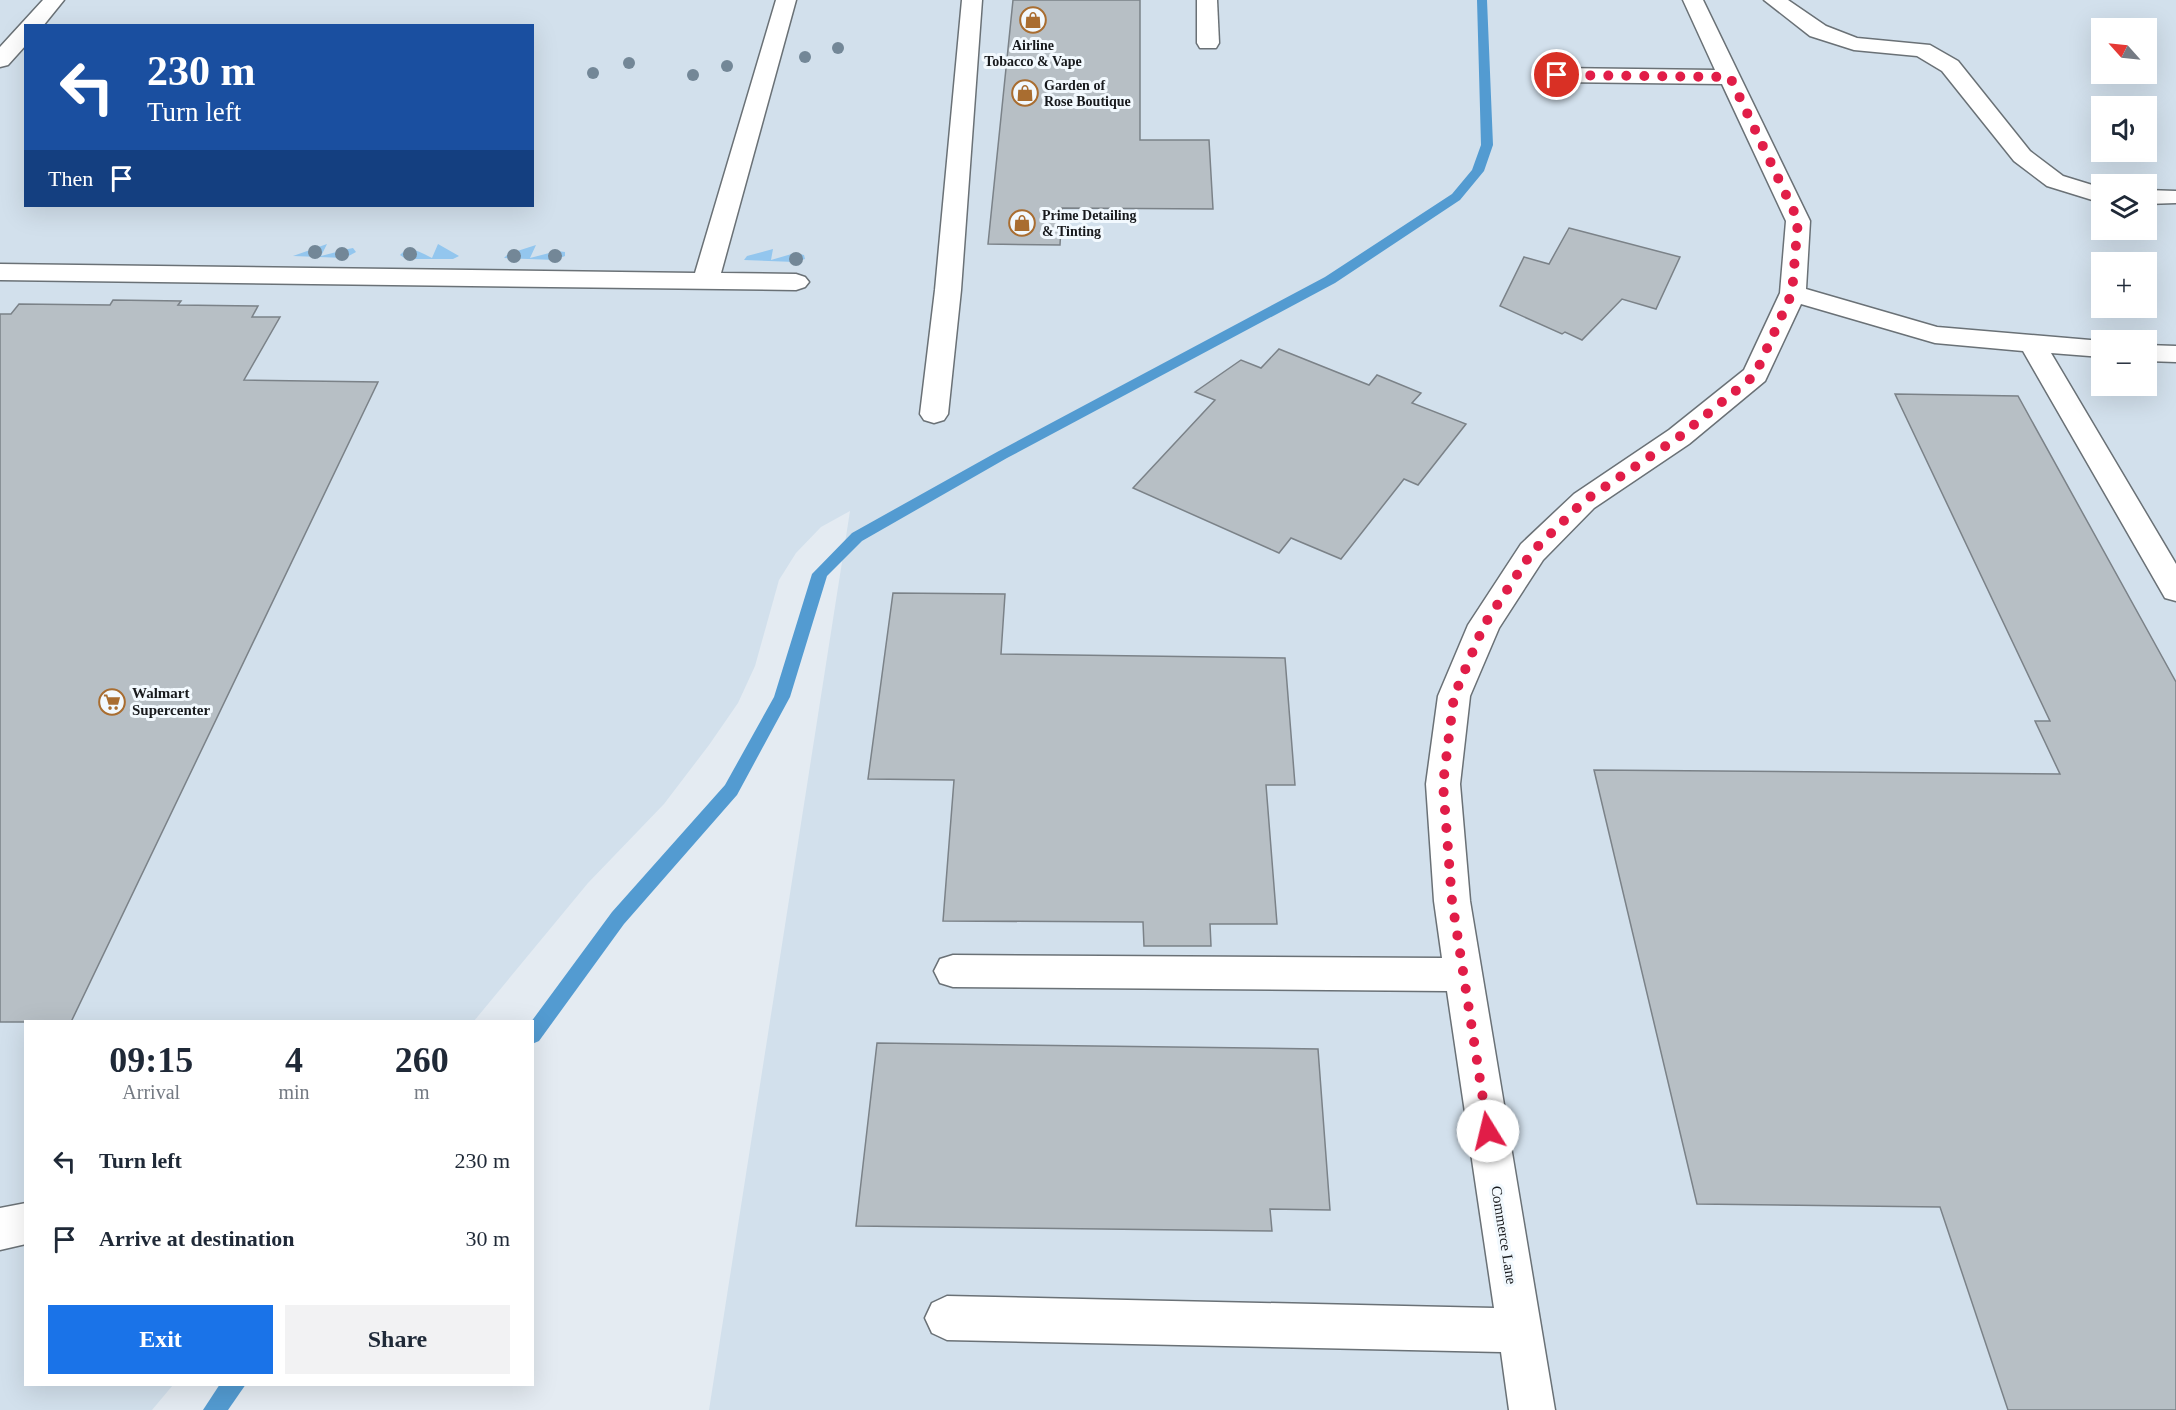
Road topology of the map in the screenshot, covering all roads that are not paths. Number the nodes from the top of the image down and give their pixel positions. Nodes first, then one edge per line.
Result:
1 (54, 0) edge
2 (786, 0) edge
3 (972, 0) edge
4 (1207, 0) edge
5 (1693, 0) edge
6 (1774, 0) edge
7 (33, 24) edge
8 (24, 33) edge
9 (1208, 43) dead end
10 (0, 60) edge
11 (1557, 75) dead end
12 (1730, 77) junction
13 (2091, 192) edge
14 (0, 273) edge
15 (706, 280) junction
16 (796, 282) dead end
17 (1792, 293) junction
18 (2032, 343) junction
19 (2091, 348) edge
20 (2157, 353) edge
21 (2176, 354) edge
22 (934, 414) dead end
23 (2176, 590) edge
24 (953, 971) dead end
25 (1463, 975) junction
26 (24, 1223) edge
27 (0, 1229) edge
28 (947, 1318) dead end
29 (1520, 1332) junction
30 (1532, 1410) edge

1 - 7 street
2 - 15 street
3 - 22 street
4 - 9 street
5 - 12 street, Commerce Lane
6 - 13 street
8 - 10 street
11 - 12 street
12 - 17 street, Commerce Lane
14 - 15 street
15 - 16 street
17 - 18 street
17 - 25 street, Commerce Lane
18 - 19 street
18 - 23 street
20 - 21 street
24 - 25 street
25 - 29 street, Commerce Lane
26 - 27 street
28 - 29 street
29 - 30 street, Commerce Lane

